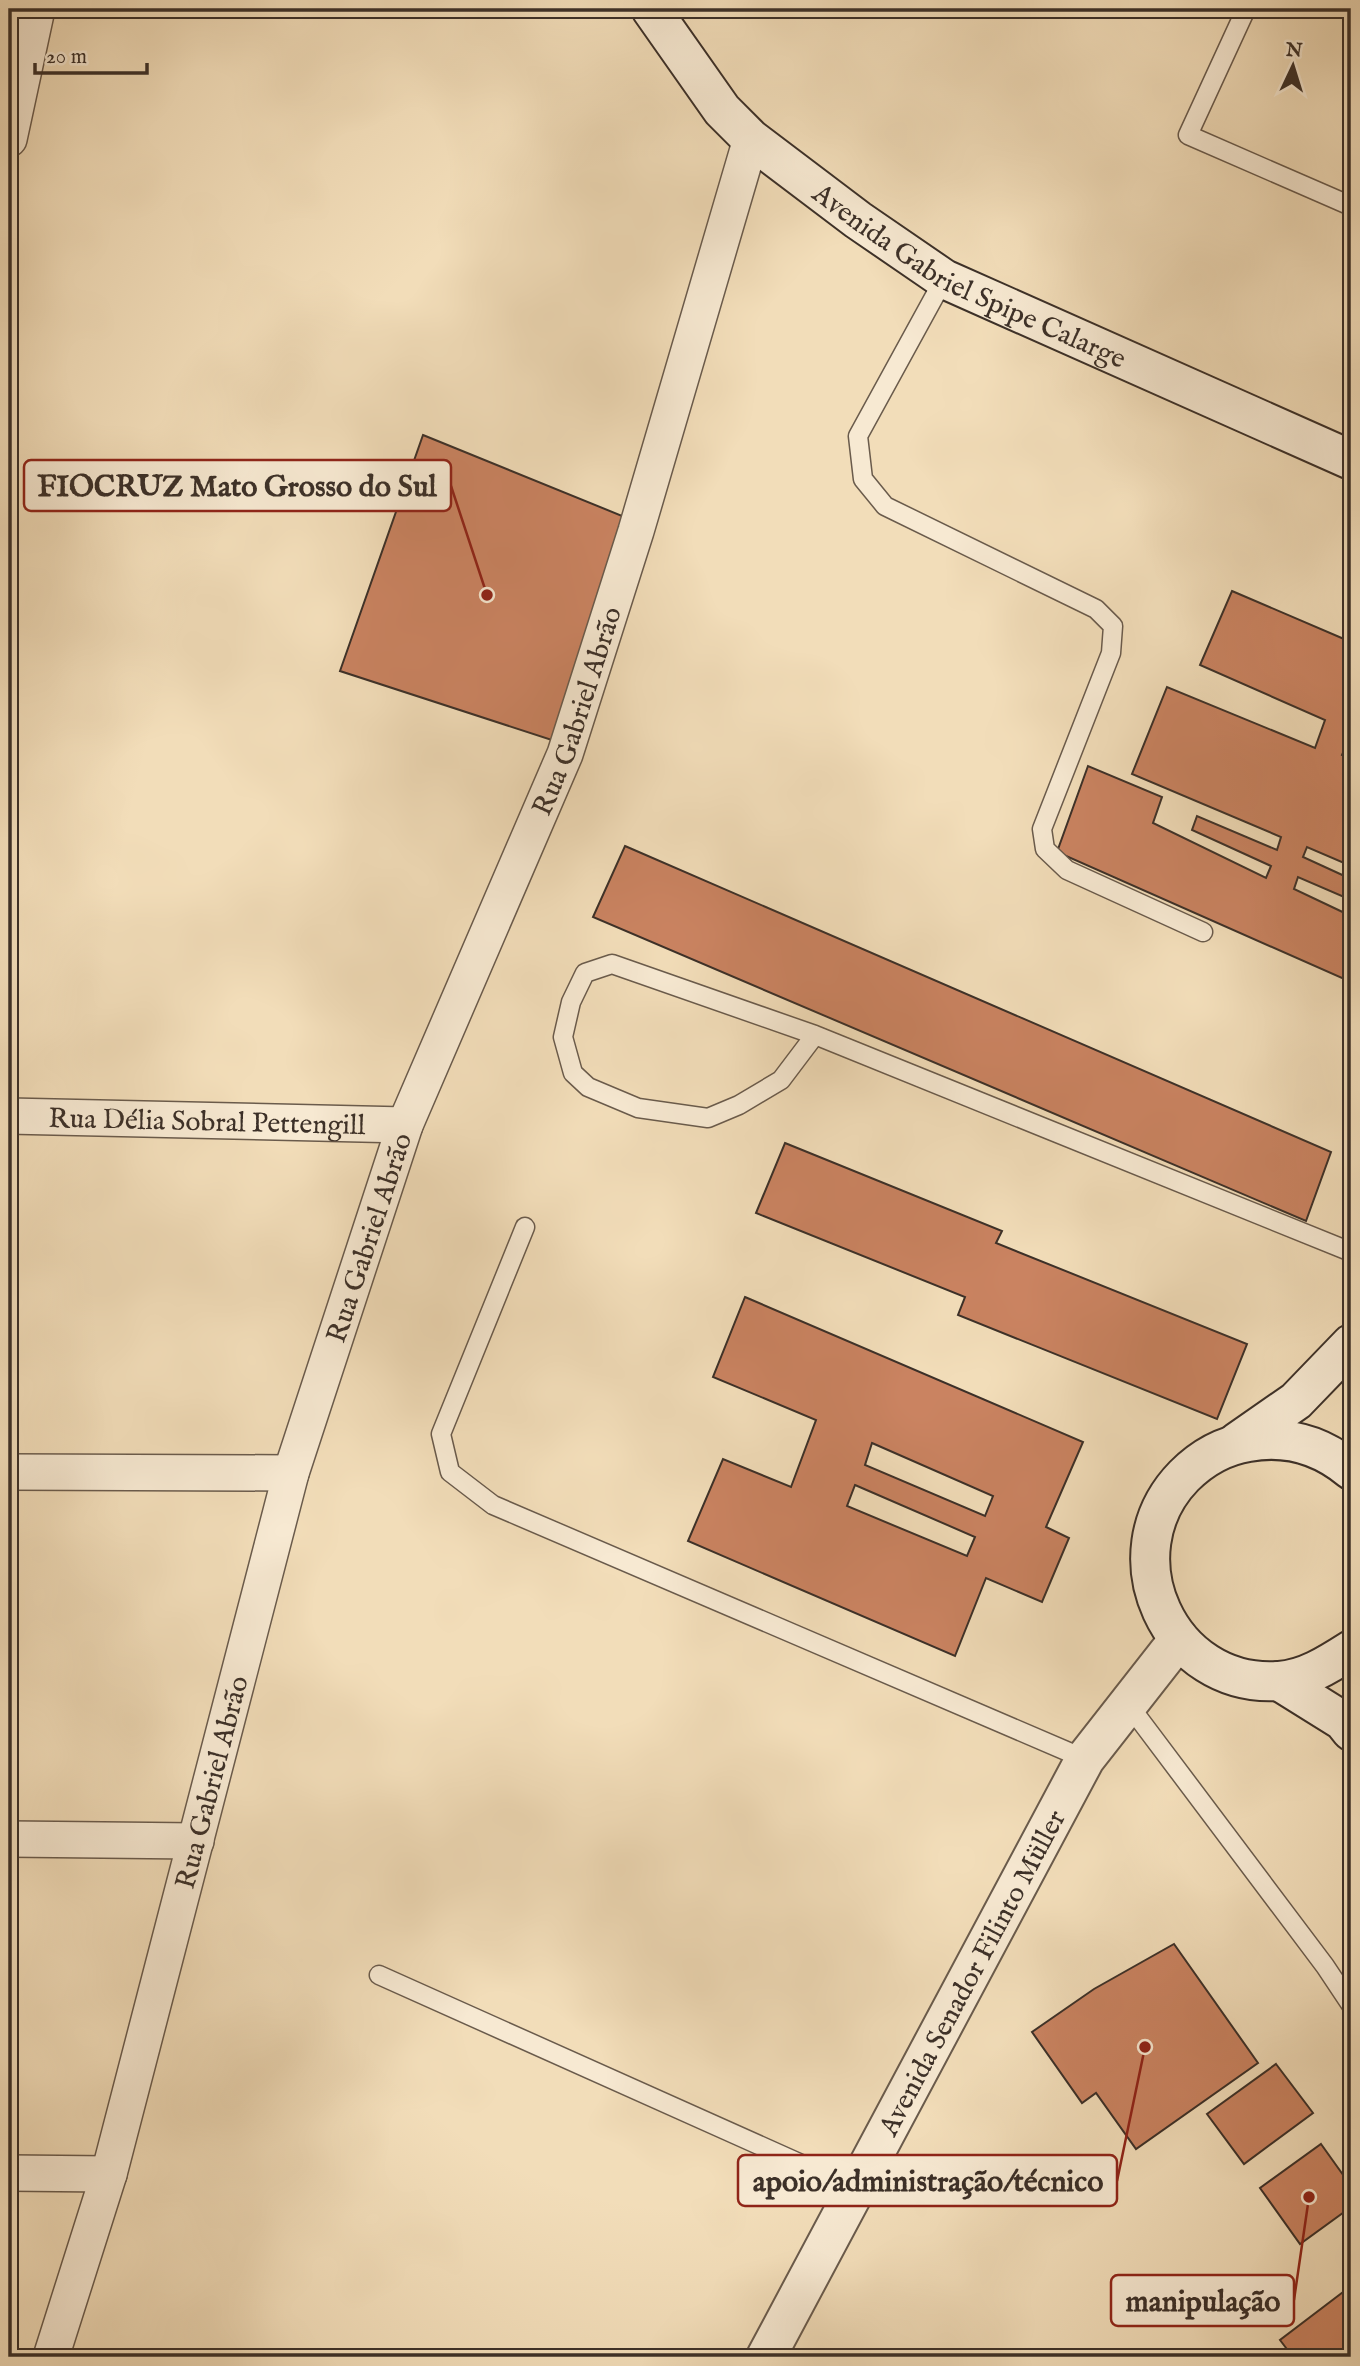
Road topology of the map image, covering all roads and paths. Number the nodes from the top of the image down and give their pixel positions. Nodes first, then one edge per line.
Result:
1 (37, 9) edge
2 (651, 9) edge
3 (1245, 9) edge
4 (9, 139) edge
5 (751, 139) junction
6 (1351, 206) edge
7 (944, 279) junction
8 (1351, 460) edge
9 (1203, 932) dead end
10 (815, 1035) junction
11 (9, 1116) edge
12 (405, 1125) junction
13 (525, 1227) dead end
14 (1351, 1252) edge
15 (1351, 1343) edge
16 (1234, 1444) junction
17 (1351, 1470) edge
18 (9, 1472) edge
19 (291, 1473) junction
20 (1179, 1639) junction
21 (1351, 1650) edge
22 (1279, 1681) junction
23 (1128, 1704) junction
24 (1351, 1731) edge
25 (1086, 1759) junction
26 (9, 1839) edge
27 (196, 1841) junction
28 (379, 1975) dead end
29 (1351, 2005) edge
30 (9, 2173) edge
31 (109, 2174) junction
32 (857, 2189) junction
33 (51, 2357) edge
34 (766, 2357) edge

1 - 4 street
2 - 5 main road, Avenida Gabriel Spipe Calarge
3 - 6 lane
5 - 7 main road, Avenida Gabriel Spipe Calarge
5 - 12 street, Rua Gabriel Abrão
7 - 8 main road, Avenida Gabriel Spipe Calarge
7 - 9 lane
10 - 10 lane
10 - 14 lane
11 - 12 street, Rua Délia Sobral Pettengill
12 - 19 street, Rua Gabriel Abrão
13 - 25 lane
15 - 16 main road
16 - 17 main road
16 - 20 main road
18 - 19 street
19 - 27 street, Rua Gabriel Abrão
20 - 22 main road
20 - 23 main road, Avenida Senador Filinto Müller
21 - 22 main road
22 - 24 main road
23 - 25 main road, Avenida Senador Filinto Müller
23 - 29 lane
25 - 32 main road, Avenida Senador Filinto Müller
26 - 27 street
27 - 31 street, Rua Gabriel Abrão
28 - 32 lane
30 - 31 street
31 - 33 street, Rua Gabriel Abrão
32 - 34 main road, Avenida Senador Filinto Müller

